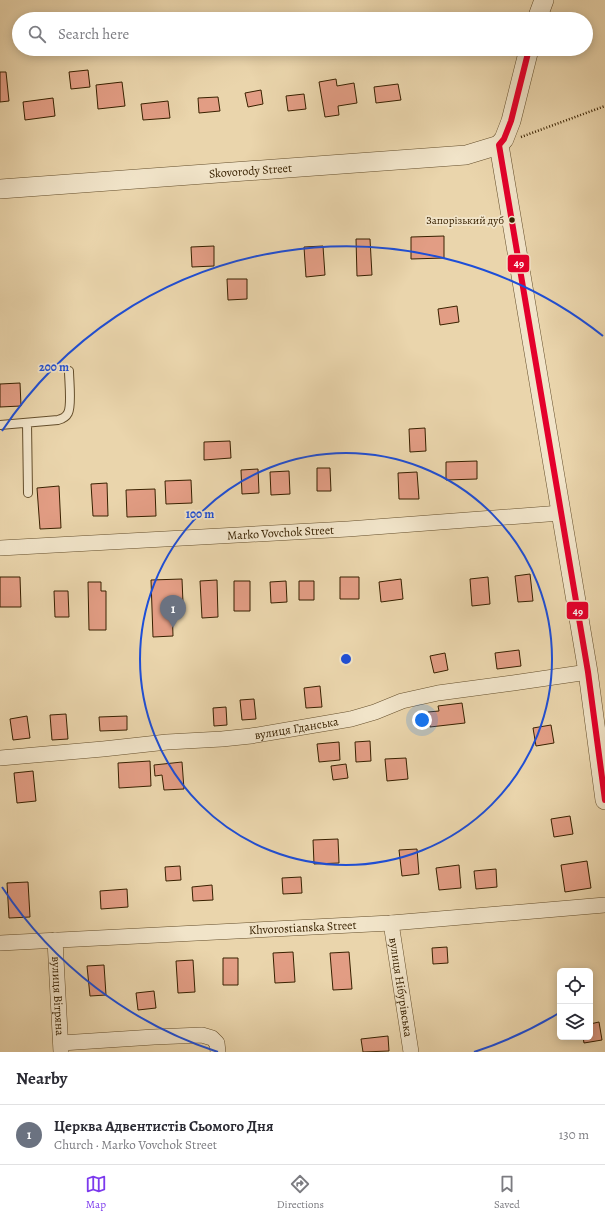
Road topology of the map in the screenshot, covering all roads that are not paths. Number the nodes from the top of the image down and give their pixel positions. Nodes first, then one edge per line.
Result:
1 (544, 0) edge
2 (540, 12) edge
3 (527, 56) edge
4 (498, 145) junction
5 (0, 189) edge
6 (69, 371) dead end
7 (27, 423) junction
8 (0, 425) edge
9 (28, 494) dead end
10 (561, 512) junction
11 (0, 548) edge
12 (588, 672) junction
13 (0, 758) edge
14 (605, 800) edge
15 (605, 905) edge
16 (391, 923) junction
17 (55, 940) junction
18 (0, 943) edge
19 (61, 1048) edge
20 (218, 1052) edge
21 (412, 1052) edge

1 - 2 street
3 - 4 street
4 - 5 street, Skovorody Street
4 - 10 street
6 - 7 lane
7 - 8 lane
7 - 9 lane
10 - 11 street, Marko Vovchok Street
10 - 12 street
12 - 13 street, вулиця Гданська
12 - 14 street
15 - 16 street, Khvorostianska Street
16 - 17 street, Khvorostianska Street
16 - 21 street, вулиця Нібурівська
17 - 18 street, Khvorostianska Street
17 - 19 street, вулиця Вітряна
19 - 20 street

